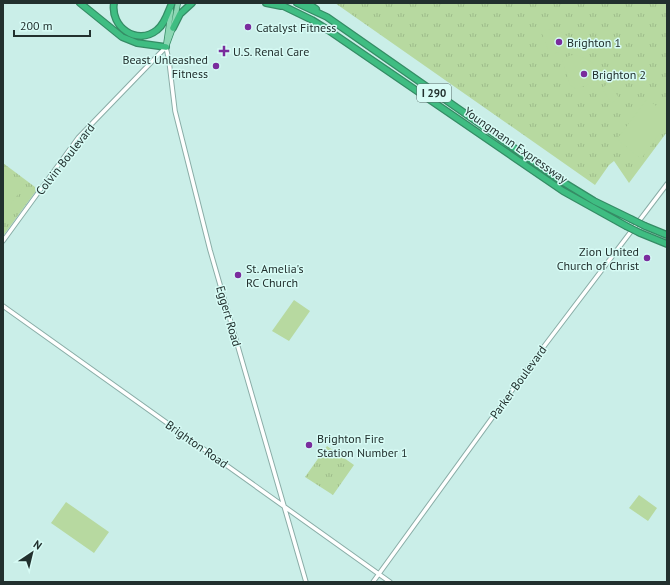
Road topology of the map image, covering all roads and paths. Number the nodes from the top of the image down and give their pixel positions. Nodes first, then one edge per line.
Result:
1 (80, 3) edge
2 (114, 3) edge
3 (172, 3) edge
4 (178, 3) edge
5 (192, 3) edge
6 (266, 3) edge
7 (277, 3) edge
8 (297, 3) edge
9 (307, 3) edge
10 (291, 9) junction
11 (327, 17) junction
12 (173, 28) junction
13 (166, 47) junction
14 (667, 184) edge
15 (667, 235) edge
16 (3, 241) edge
17 (667, 244) edge
18 (3, 306) edge
19 (284, 506) junction
20 (379, 574) junction
21 (306, 582) edge
22 (373, 582) edge
23 (390, 582) edge

1 - 13 highway
2 - 3 highway
3 - 13 main road
4 - 12 main road
5 - 12 highway
6 - 10 highway
7 - 10 highway, Youngmann Expressway / I 290
8 - 11 highway, Youngmann Expressway / I 290
9 - 11 highway
10 - 17 highway, Youngmann Expressway / I 290, bridge
11 - 15 highway, Youngmann Expressway / I 290, bridge
12 - 13 main road
13 - 16 street, Colvin Boulevard
13 - 19 street, Eggert Road
14 - 20 street, Parker Boulevard
18 - 19 street, Brighton Road
19 - 20 street, Brighton Road
19 - 21 street, Eggert Road
20 - 22 street, Parker Boulevard
20 - 23 street, Brighton Road

